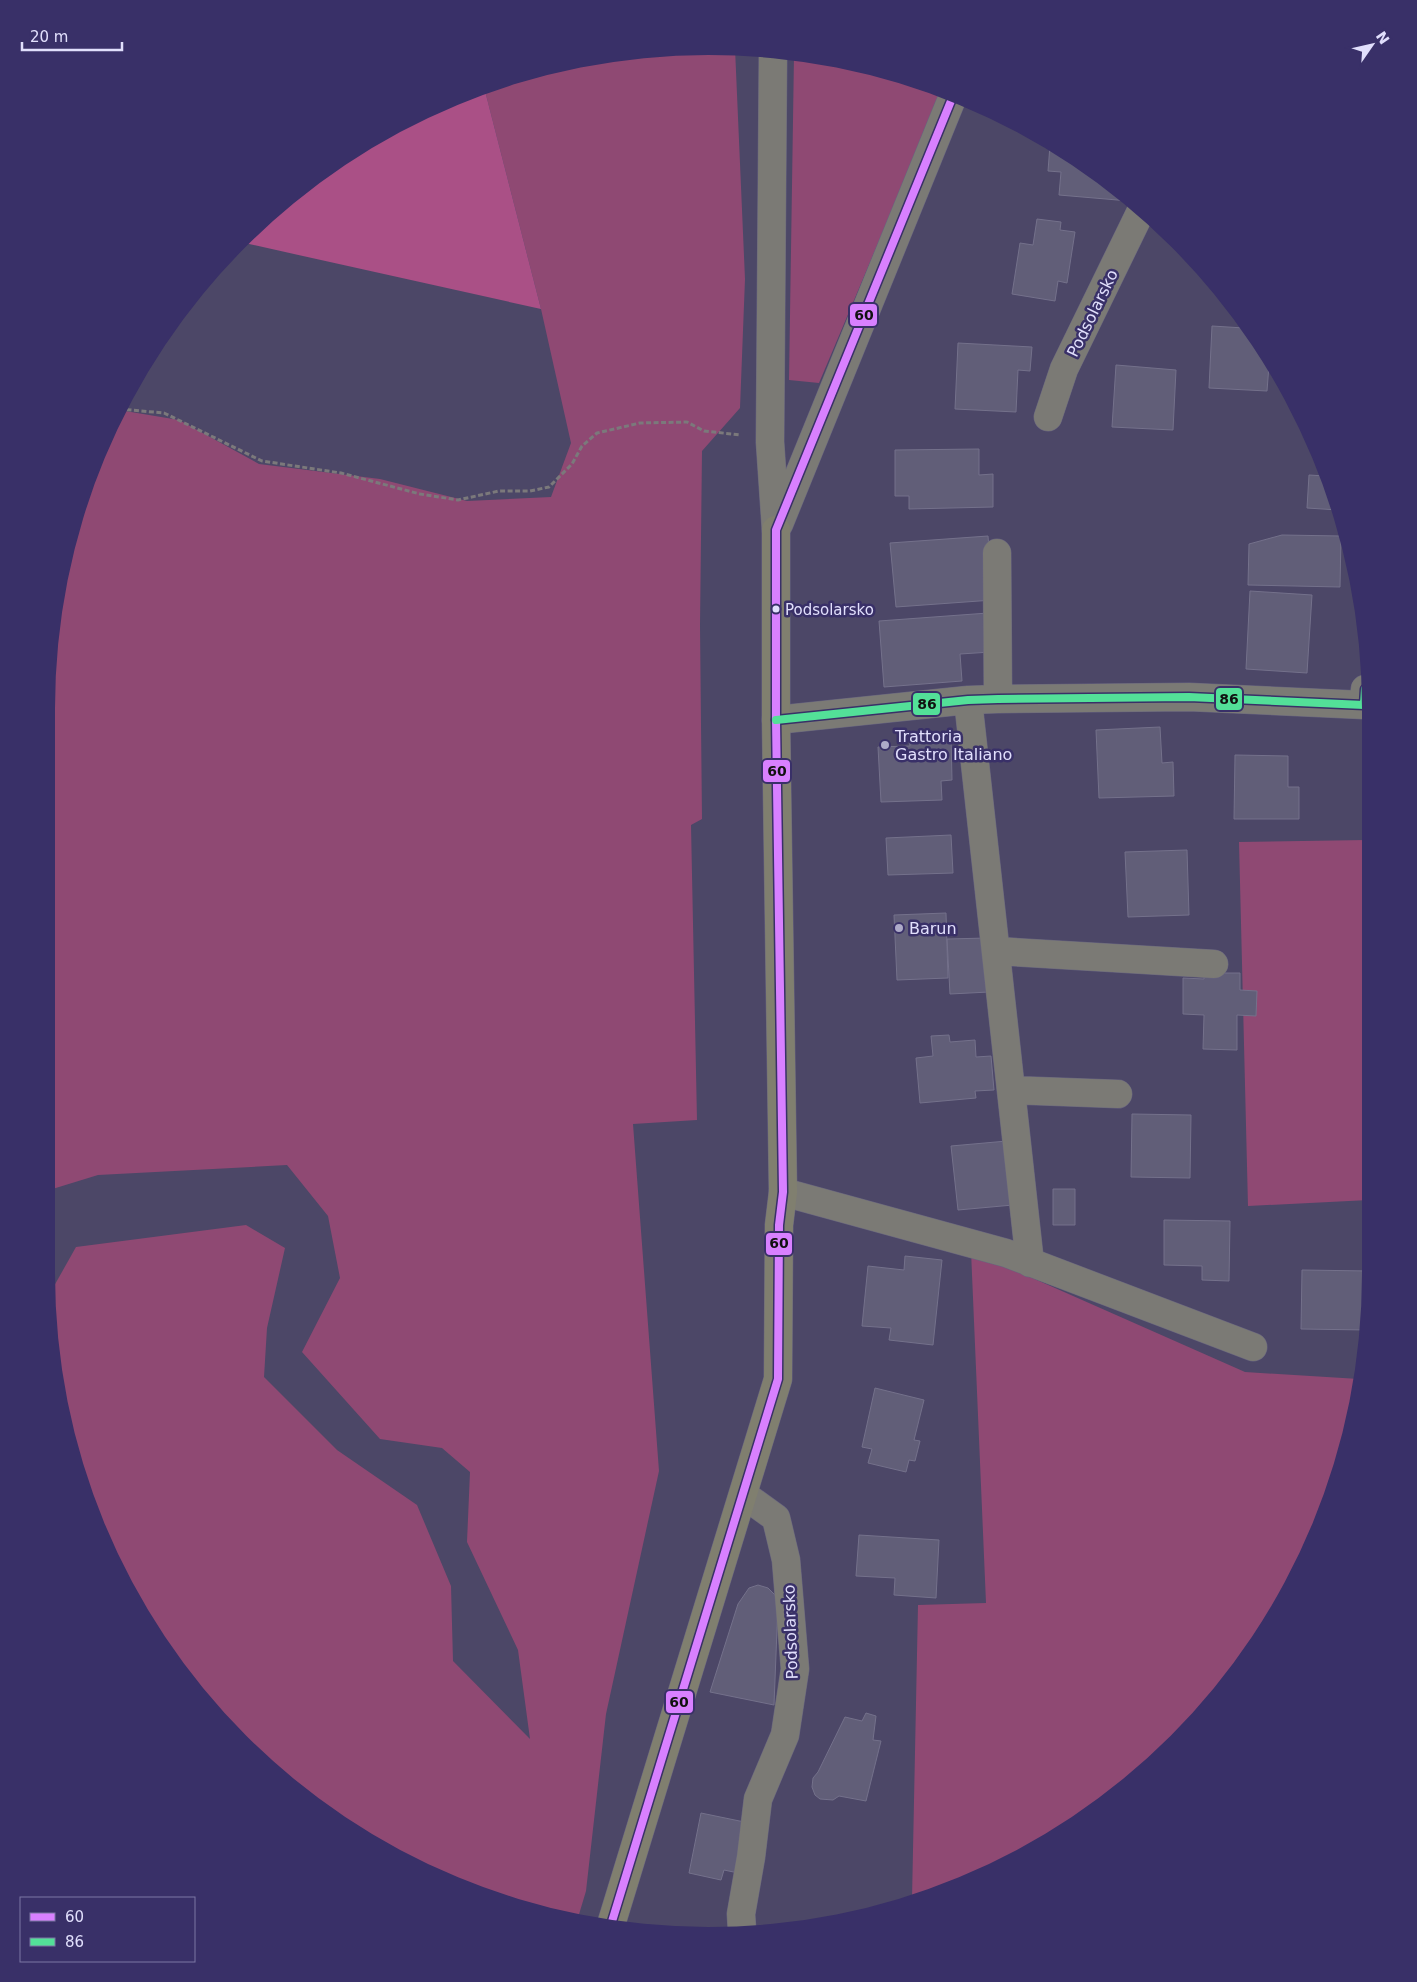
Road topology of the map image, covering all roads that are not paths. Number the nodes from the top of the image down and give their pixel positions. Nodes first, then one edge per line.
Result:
1 (772, 58) edge
2 (951, 102) edge
3 (1138, 216) edge
4 (1048, 417) dead end
5 (776, 530) junction
6 (997, 553) dead end
7 (998, 699) junction
8 (968, 700) junction
9 (1362, 702) edge
10 (776, 720) junction
11 (996, 951) junction
12 (1214, 964) dead end
13 (1011, 1090) junction
14 (1118, 1094) dead end
15 (783, 1192) junction
16 (1030, 1263) junction
17 (1253, 1348) dead end
18 (744, 1495) junction
19 (613, 1919) edge
20 (742, 1926) edge

1 - 5 street
2 - 5 street
3 - 4 street, Podsolarsko
5 - 10 main road
6 - 7 street
7 - 8 street
7 - 9 street
8 - 10 street
8 - 11 street
10 - 15 main road
11 - 12 street
11 - 13 street
13 - 14 street
13 - 16 street
15 - 16 street
15 - 18 main road
16 - 17 street
18 - 19 main road
18 - 20 street, Podsolarsko

